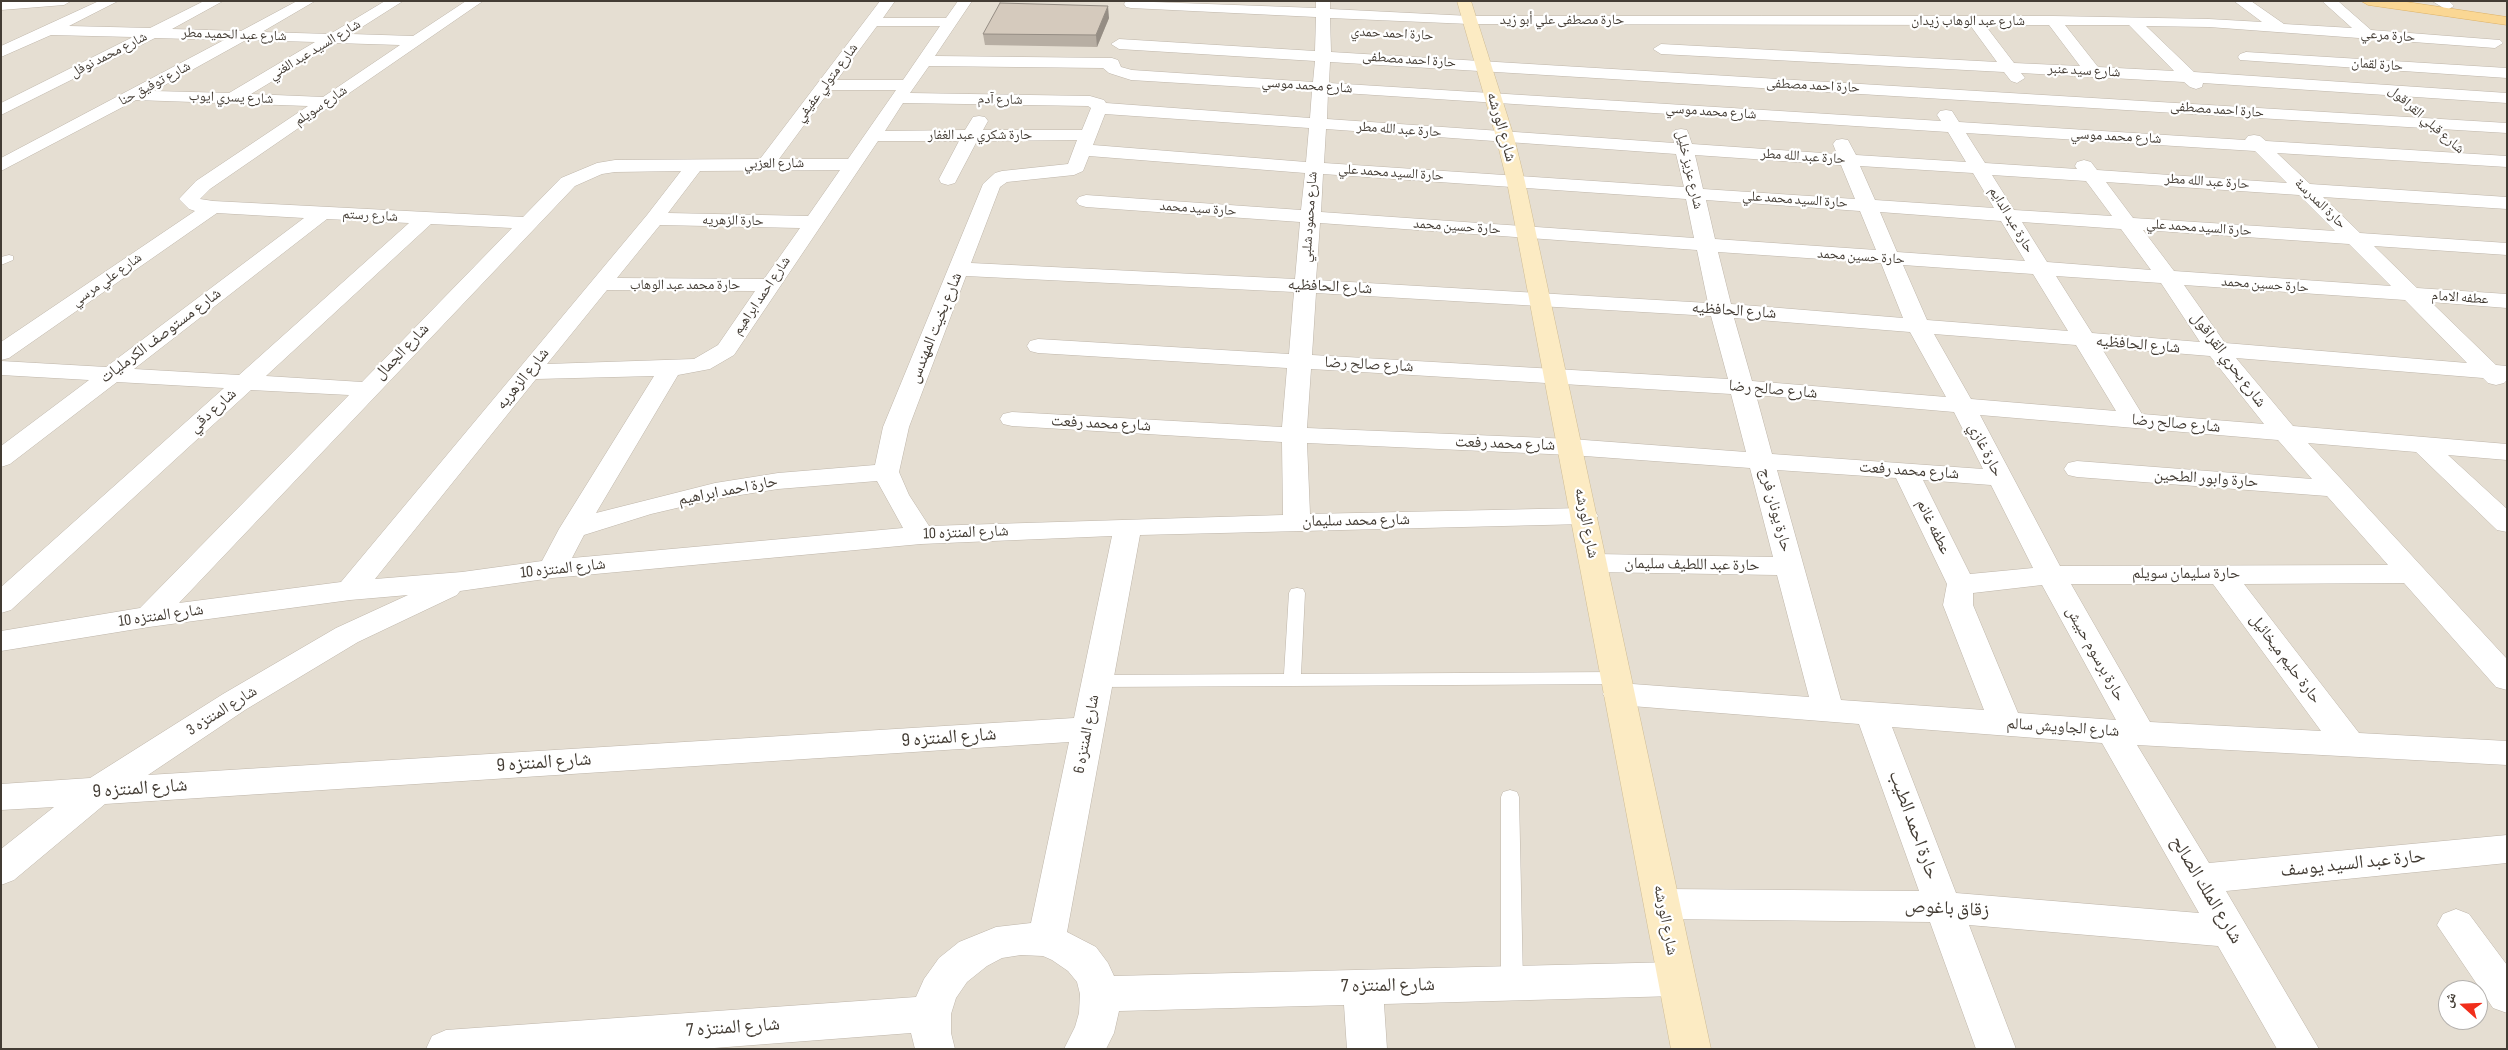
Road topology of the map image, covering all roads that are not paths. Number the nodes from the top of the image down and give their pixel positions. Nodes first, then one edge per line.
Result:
1 (64, 1) edge
2 (111, 1) edge
3 (216, 1) edge
4 (308, 1) edge
5 (396, 1) edge
6 (476, 1) edge
7 (888, 1) edge
8 (965, 1) edge
9 (1648, 1) edge
10 (2240, 1) edge
11 (2329, 1) edge
12 (2368, 1) edge
13 (2416, 1) edge
14 (1132, 2) edge
15 (1, 6) edge
16 (2447, 7) edge
17 (2507, 14) edge
18 (1156, 20) dead end
19 (1654, 20) junction
20 (1798, 20) junction
21 (1887, 20) junction
22 (2053, 20) junction
23 (2133, 20) junction
24 (1324, 21) edge
25 (1974, 21) junction
26 (2507, 21) edge
27 (872, 22) junction
28 (950, 22) junction
29 (1126, 23) junction
30 (2209, 23) junction
31 (1472, 27) edge
32 (2282, 29) junction
33 (50, 30) junction
34 (2322, 32) junction
35 (154, 33) junction
36 (2368, 34) junction
37 (244, 36) junction
38 (335, 38) junction
39 (418, 41) junction
40 (1656, 42) junction
41 (18, 44) junction
42 (1120, 44) junction
43 (1, 46) edge
44 (2501, 47) edge
45 (1808, 48) junction
46 (1, 52) edge
47 (1323, 55) junction
48 (2246, 56) junction
49 (923, 62) junction
50 (1112, 63) junction
51 (1914, 63) junction
52 (2359, 64) junction
53 (1483, 65) junction
54 (2009, 67) junction
55 (2093, 72) junction
56 (2507, 73) edge
57 (2190, 77) junction
58 (1668, 78) junction
59 (2275, 83) junction
60 (825, 85) junction
61 (1320, 86) junction
62 (1818, 86) junction
63 (2390, 90) junction
64 (902, 91) junction
65 (1933, 93) junction
66 (134, 95) junction
67 (234, 98) junction
68 (1492, 98) junction
69 (2507, 98) edge
70 (990, 99) junction
71 (2033, 99) junction
72 (327, 102) junction
73 (1099, 108) junction
74 (1, 110) edge
75 (1675, 110) junction
76 (2224, 111) junction
77 (1832, 120) junction
78 (1317, 124) junction
79 (2430, 124) junction
80 (1954, 127) junction
81 (2507, 128) edge
82 (2059, 134) junction
83 (971, 135) junction
84 (871, 136) junction
85 (1505, 137) junction
86 (1086, 142) junction
87 (2259, 145) junction
88 (1684, 149) junction
89 (2470, 159) junction
90 (1848, 160) junction
91 (2507, 162) edge
92 (766, 164) junction
93 (853, 164) junction
94 (1, 166) edge
95 (694, 166) junction
96 (1314, 168) junction
97 (1979, 168) junction
98 (2090, 175) junction
99 (948, 179) dead end
100 (1516, 182) junction
101 (2499, 183) edge
102 (2303, 188) junction
103 (1694, 193) junction
104 (1086, 201) dead end
105 (2507, 203) edge
106 (1867, 205) junction
107 (213, 207) junction
108 (321, 214) junction
109 (2007, 214) junction
110 (1310, 216) junction
111 (425, 219) junction
112 (654, 219) junction
113 (813, 222) junction
114 (2126, 222) junction
115 (527, 223) junction
116 (1525, 232) junction
117 (2355, 238) junction
118 (1707, 247) junction
119 (2507, 249) edge
120 (1890, 259) junction
121 (960, 269) junction
122 (2041, 270) junction
123 (2169, 279) junction
124 (601, 284) junction
125 (769, 285) junction
126 (1305, 286) junction
127 (2413, 295) junction
128 (1539, 298) junction
129 (2507, 301) edge
130 (1721, 310) junction
131 (1918, 326) junction
132 (2085, 340) junction
133 (1038, 346) dead end
134 (2219, 352) junction
135 (1, 353) edge
136 (1300, 362) junction
137 (1, 368) edge
138 (669, 370) junction
139 (529, 372) junction
140 (2498, 372) edge
141 (112, 374) junction
142 (1556, 374) junction
143 (244, 382) junction
144 (1742, 387) junction
145 (2507, 387) edge
146 (366, 389) junction
147 (1963, 406) junction
148 (1012, 419) dead end
149 (2134, 420) junction
150 (2285, 433) junction
151 (1294, 435) junction
152 (2423, 445) junction
153 (1571, 447) junction
154 (2507, 452) edge
155 (1, 459) edge
156 (1761, 460) junction
157 (2077, 469) dead end
158 (1905, 470) junction
159 (886, 472) junction
160 (1998, 478) junction
161 (2335, 489) junction
162 (1584, 516) junction
163 (1297, 523) junction
164 (2507, 524) edge
165 (1128, 527) junction
166 (573, 528) junction
167 (921, 535) junction
168 (1594, 563) junction
169 (1790, 566) junction
170 (552, 569) junction
171 (2221, 574) junction
172 (2411, 574) junction
173 (2051, 575) junction
174 (462, 581) junction
175 (1961, 584) junction
176 (350, 590) junction
177 (1297, 593) dead end
178 (1, 603) edge
179 (149, 617) junction
180 (1, 641) edge
181 (2507, 679) edge
182 (1292, 680) junction
183 (1097, 681) junction
184 (1617, 686) junction
185 (1828, 710) junction
186 (1872, 714) junction
187 (2006, 724) junction
188 (1088, 729) junction
189 (2126, 733) junction
190 (2349, 744) junction
191 (2507, 753) edge
192 (97, 791) junction
193 (1, 797) edge
194 (1510, 797) dead end
195 (2507, 849) edge
196 (1, 870) edge
197 (2200, 879) junction
198 (1662, 904) junction
199 (1944, 907) junction
200 (2456, 925) dead end
201 (2230, 931) junction
202 (1046, 940) junction
203 (1676, 979) junction
204 (1512, 983) junction
205 (1363, 987) junction
206 (1100, 994) junction
207 (2507, 996) edge
208 (933, 1031) edge
209 (446, 1049) edge
210 (1084, 1049) edge
211 (1367, 1049) edge
212 (1691, 1049) edge
213 (1996, 1049) edge
214 (2299, 1049) edge

1 - 15 street
2 - 33 street
3 - 35 street, شارع محمد نوفل
4 - 37 street, شارع توفيق حنا
5 - 38 street, شارع السيد عبد الغني
6 - 39 street, شارع سويلم
7 - 27 street, شارع متولي عفيفي
8 - 28 street, شارع احمد ابراهيم
9 - 19 street, شارع عزيز خليل
10 - 32 street
11 - 36 street
12 - 16 main road
13 - 16 main road
14 - 24 street, حارة مصطفى علي أبو زيد
14 - 29 street
16 - 17 main road
16 - 26 main road
16 - 44 street
18 - 29 street
19 - 20 street, شارع عبد الوهاب زيدان
19 - 31 street, حارة مصطفى علي أبو زيد
19 - 40 street, شارع عزيز خليل
20 - 21 street, شارع عبد الوهاب زيدان
20 - 45 street, حارة غازي
21 - 25 street, شارع عبد الوهاب زيدان
21 - 51 street, حارة عبد الدايم
22 - 23 street, شارع عبد الوهاب زيدان
22 - 25 street, شارع عبد الوهاب زيدان
22 - 55 street
23 - 30 street, شارع عبد الوهاب زيدان
23 - 57 street, حارة المدرسة
24 - 31 street, حارة مصطفى علي أبو زيد
24 - 47 street, شارع محمود شلبي
25 - 54 street, شارع بحري القراقول
27 - 28 street
27 - 60 street, شارع متولي عفيفي
28 - 49 street, شارع احمد ابراهيم
29 - 42 street
30 - 32 street, شارع عبد الوهاب زيدان
30 - 48 street
31 - 53 street, شارع الورشه
32 - 34 street, حارة مرعي
33 - 35 street, شارع عبد الحميد مطر
33 - 41 street
34 - 36 street, حارة مرعي
34 - 52 street, شارع قبلي القراقول
35 - 37 street, شارع عبد الحميد مطر
35 - 74 street, شارع محمد نوفل
36 - 44 street, حارة مرعي
37 - 38 street, شارع عبد الحميد مطر
37 - 66 street, شارع توفيق حنا
38 - 39 street, شارع عبد الحميد مطر
38 - 67 street, شارع السيد عبد الغني
39 - 72 street, شارع سويلم
40 - 45 street, شارع سيد عنبر
40 - 58 street, شارع عزيز خليل
41 - 43 street
41 - 46 street
42 - 47 street, حارة احمد مصطفى
42 - 50 street
45 - 51 street, شارع سيد عنبر
45 - 62 street, حارة غازي
47 - 53 street, حارة احمد مصطفى
47 - 61 street, شارع محمود شلبي
48 - 52 street, حارة لقمان
48 - 59 street
49 - 50 street
49 - 64 street, شارع احمد ابراهيم
50 - 61 street, شارع محمد موسي
51 - 54 street, شارع سيد عنبر
51 - 65 street, حارة عبد الدايم
52 - 56 street, حارة لقمان
52 - 63 street, شارع قبلي القراقول
53 - 58 street, حارة احمد مصطفى
53 - 68 street, شارع الورشه
54 - 55 street, شارع سيد عنبر
54 - 71 street, شارع بحري القراقول
55 - 57 street, شارع سيد عنبر
57 - 59 street, شارع سيد عنبر
57 - 76 street, حارة المدرسة
58 - 62 street, حارة احمد مصطفى
58 - 75 street, شارع عزيز خليل
59 - 63 street, شارع سيد عنبر
60 - 64 street, شارع آدم
60 - 92 street, شارع متولي عفيفي
61 - 68 street, شارع محمد موسي
61 - 78 street, شارع محمود شلبي
62 - 65 street, حارة احمد مصطفى
62 - 77 street, حارة غازي
63 - 69 street, شارع سيد عنبر
63 - 79 street, شارع قبلي القراقول
64 - 70 street, شارع آدم
64 - 84 street, شارع احمد ابراهيم
65 - 71 street, حارة احمد مصطفى
65 - 80 street, حارة عبد الدايم
66 - 67 street, شارع يسري ايوب
66 - 94 street, شارع توفيق حنا
67 - 72 street, شارع يسري ايوب
68 - 75 street, شارع محمد موسي
68 - 85 street, شارع الورشه
70 - 73 street, شارع آدم
70 - 83 street
71 - 76 street, حارة احمد مصطفى
71 - 82 street, شارع بحري القراقول
72 - 107 street, شارع سويلم
73 - 78 street, حارة عبد الله مطر
73 - 86 street
75 - 77 street, شارع محمد موسي
75 - 88 street, شارع عزيز خليل
76 - 79 street, حارة احمد مصطفى
76 - 87 street, حارة المدرسة
77 - 80 street, شارع محمد موسي
77 - 90 street, حارة غازي
78 - 85 street, حارة عبد الله مطر
78 - 96 street, شارع محمود شلبي
79 - 81 street, حارة احمد مصطفى
79 - 89 street, شارع قبلي القراقول
80 - 82 street, شارع محمد موسي
80 - 97 street, حارة عبد الدايم
82 - 87 street, شارع محمد موسي
82 - 98 street, شارع بحري القراقول
83 - 84 street, حارة شكري عبد الغفار
83 - 86 street, حارة شكري عبد الغفار
83 - 99 street
84 - 93 street, شارع احمد ابراهيم
85 - 88 street, حارة عبد الله مطر
85 - 100 street, شارع الورشه
86 - 96 street, حارة السيد محمد علي
86 - 121 street, شارع بخيت المهندس
87 - 89 street, شارع محمد موسي
87 - 102 street, حارة المدرسة
88 - 90 street, حارة عبد الله مطر
88 - 103 street, شارع عزيز خليل
89 - 91 street, شارع محمد موسي
89 - 101 street, شارع قبلي القراقول
90 - 97 street, حارة عبد الله مطر
90 - 106 street, حارة غازي
92 - 93 street, شارع العزبي
92 - 95 street, شارع العزبي
93 - 113 street, شارع احمد ابراهيم
95 - 112 street, شارع الزهريه
95 - 115 street, شارع الجمال
96 - 100 street, حارة السيد محمد علي
96 - 110 street, شارع محمود شلبي
97 - 98 street, حارة عبد الله مطر
97 - 109 street, حارة عبد الدايم
98 - 102 street, حارة عبد الله مطر
98 - 114 street, شارع بحري القراقول
100 - 103 street, حارة السيد محمد علي
100 - 116 street, شارع الورشه
102 - 105 street, حارة عبد الله مطر
102 - 117 street, حارة المدرسة
103 - 106 street, حارة السيد محمد علي
103 - 118 street, شارع عزيز خليل
104 - 110 street, حارة سيد محمد
106 - 109 street, حارة السيد محمد علي
106 - 120 street, حارة غازي
107 - 108 street, شارع رستم
107 - 135 street, شارع علي مرسي
108 - 111 street, شارع رستم
108 - 141 street, شارع مستوصف الكرمليات
109 - 114 street, حارة السيد محمد علي
109 - 122 street, حارة عبد الدايم
110 - 116 street, حارة حسين محمد
110 - 126 street, شارع محمود شلبي
111 - 115 street, شارع رستم
111 - 143 street, شارع دقي
112 - 113 street, حارة الزهريه
112 - 124 street, شارع الزهريه
113 - 125 street, شارع احمد ابراهيم
114 - 117 street, حارة السيد محمد علي
114 - 123 street, شارع بحري القراقول
115 - 146 street, شارع الجمال
116 - 118 street, حارة حسين محمد
116 - 128 street, شارع الورشه
117 - 119 street, حارة السيد محمد علي
117 - 127 street, حارة المدرسة
118 - 120 street, حارة حسين محمد
118 - 130 street, شارع عزيز خليل
120 - 122 street, حارة حسين محمد
120 - 131 street, حارة غازي
121 - 126 street, شارع الحافظيه
121 - 159 street, شارع بخيت المهندس
122 - 123 street, حارة حسين محمد
122 - 132 street, حارة عبد الدايم
123 - 127 street, حارة حسين محمد
123 - 134 street, شارع بحري القراقول
124 - 125 street, حارة محمد عبد الوهاب
124 - 139 street, شارع الزهريه
125 - 138 street, شارع احمد ابراهيم
126 - 128 street, شارع الحافظيه
126 - 136 street, شارع محمود شلبي
127 - 129 street, عطفه الامام
127 - 140 street, حارة المدرسة
128 - 130 street, شارع الحافظيه
128 - 142 street, شارع الورشه
130 - 131 street, شارع الحافظيه
130 - 144 street, حارة يونان فرج
131 - 132 street, شارع الحافظيه
131 - 147 street, حارة غازي
132 - 134 street, شارع الحافظيه
132 - 149 street, حارة عبد الدايم
133 - 136 street, شارع صالح رضا
134 - 140 street, شارع الحافظيه
134 - 150 street, شارع بحري القراقول
136 - 142 street, شارع صالح رضا
136 - 151 street, شارع محمود شلبي
137 - 141 street
138 - 139 street, شارع احمد ابراهيم
138 - 166 street
139 - 176 street, شارع الزهريه
140 - 145 street, حارة المدرسة
141 - 143 street
141 - 155 street, شارع مستوصف الكرمليات
142 - 144 street, شارع صالح رضا
142 - 153 street, شارع الورشه
143 - 146 street
143 - 178 street, شارع دقي
144 - 147 street, شارع صالح رضا
144 - 156 street, حارة يونان فرج
146 - 179 street, شارع الجمال
147 - 149 street, شارع صالح رضا
147 - 160 street, حارة غازي
148 - 151 street, شارع محمد رفعت
149 - 150 street, شارع صالح رضا
150 - 152 street, شارع صالح رضا
150 - 161 street, شارع بحري القراقول
151 - 153 street, شارع محمد رفعت
151 - 163 street, شارع محمود شلبي
152 - 154 street, شارع صالح رضا
152 - 164 street
153 - 156 street, شارع محمد رفعت
153 - 162 street, شارع الورشه
156 - 158 street, شارع محمد رفعت
156 - 169 street, حارة يونان فرج
157 - 161 street, حارة وابور الطحين
158 - 160 street, شارع محمد رفعت
158 - 175 street, عطفه غانم
159 - 166 street, حارة احمد ابراهيم
159 - 167 street
160 - 173 street, حارة غازي
161 - 172 street, شارع بحري القراقول
162 - 163 street, شارع محمد سليمان
162 - 168 street, شارع الورشه
163 - 165 street, شارع محمد سليمان
165 - 167 street, شارع المنتزه 10
165 - 183 street, شارع المنتزه 6
166 - 170 street
167 - 170 street, شارع المنتزه 10
168 - 169 street, حارة عبد اللطيف سليمان
168 - 184 street, شارع الورشه
169 - 185 street, حارة يونان فرج
170 - 174 street, شارع المنتزه 10
171 - 172 street, حارة سليمان سويلم
171 - 173 street, حارة سليمان سويلم
171 - 190 street, حارة حليم ميخائيل
172 - 181 street, شارع بحري القراقول
173 - 175 street, حارة سليمان سويلم
173 - 189 street, حارة برسوم حبيش
174 - 176 street, شارع المنتزه 10
174 - 192 street, شارع المنتزه 3
175 - 187 street
176 - 179 street, شارع المنتزه 10
177 - 182 lane
179 - 180 street, شارع المنتزه 10
182 - 183 lane
182 - 184 lane
183 - 188 street, شارع المنتزه 6
184 - 185 street, شارع الجاويش سالم
184 - 198 street, شارع الورشه
185 - 186 street, شارع الجاويش سالم
186 - 187 street, شارع الجاويش سالم
186 - 199 street, حارة احمد الطيب
187 - 189 street, شارع الجاويش سالم
188 - 192 street, شارع المنتزه 9
188 - 202 street, شارع المنتزه 6
189 - 190 street, شارع الجاويش سالم
189 - 197 street, شارع الملك الصالح
190 - 191 street, شارع الجاويش سالم
192 - 193 street, شارع المنتزه 9
192 - 196 street, شارع المنتزه 3
194 - 204 lane
195 - 197 street, حارة عبد السيد يوسف
197 - 201 street, شارع الملك الصالح
198 - 199 street, زقاق باغوص
198 - 203 street, شارع الورشه
199 - 201 street, زقاق باغوص
199 - 213 street, حارة احمد الطيب
200 - 207 street
201 - 214 street, شارع الملك الصالح
202 - 206 street
202 - 208 street
203 - 204 street, شارع المنتزه 7
203 - 212 street, شارع الورشه
204 - 205 street, شارع المنتزه 7
205 - 206 street, شارع المنتزه 7
205 - 211 street
206 - 210 street
208 - 209 street, شارع المنتزه 7

